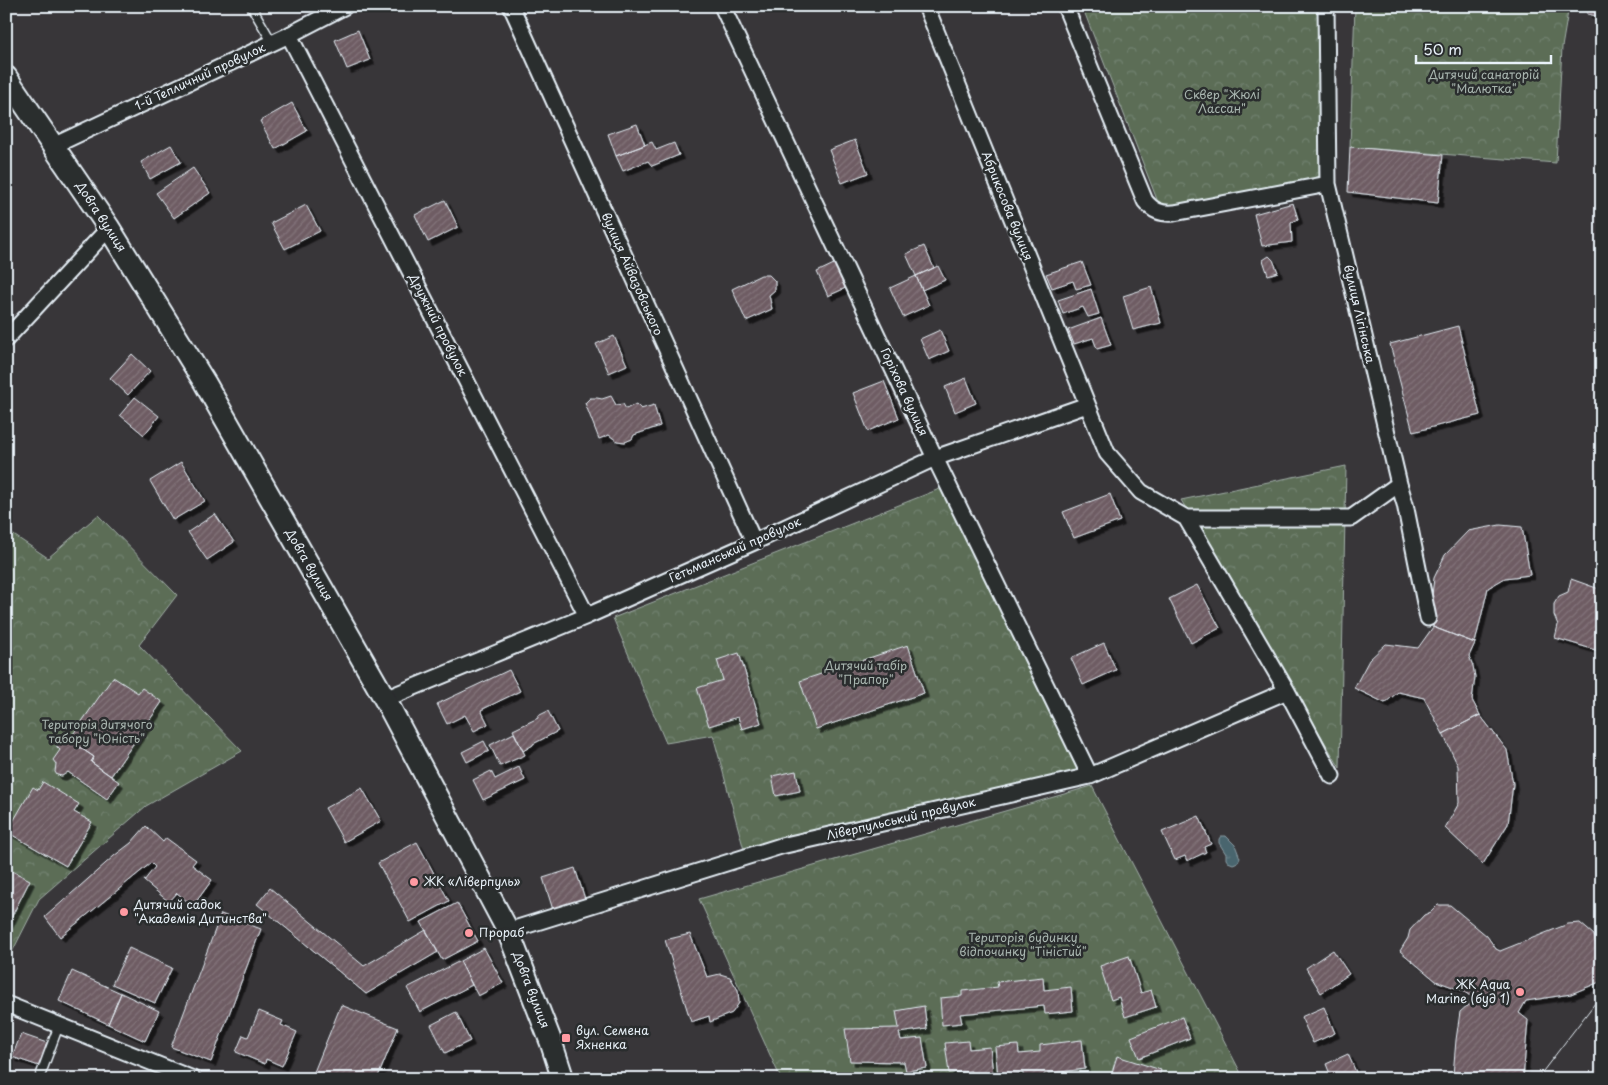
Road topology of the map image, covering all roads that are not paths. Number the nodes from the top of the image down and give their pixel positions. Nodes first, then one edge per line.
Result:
1 (251, 6) edge
2 (345, 6) edge
3 (511, 6) edge
4 (722, 6) edge
5 (926, 6) edge
6 (1065, 6) edge
7 (1326, 6) edge
8 (289, 35) junction
9 (272, 42) junction
10 (6, 77) edge
11 (53, 146) junction
12 (1328, 184) junction
13 (109, 228) junction
14 (6, 339) edge
15 (1087, 405) junction
16 (935, 458) junction
17 (1399, 484) junction
18 (1186, 518) junction
19 (754, 542) junction
20 (587, 616) junction
21 (1428, 618) dead end
22 (1287, 691) junction
23 (384, 699) junction
24 (1090, 776) junction
25 (1332, 776) dead end
26 (508, 931) junction
27 (6, 1004) edge
28 (59, 1025) junction
29 (39, 1079) edge
30 (193, 1079) edge
31 (563, 1079) edge

1 - 9 lane
2 - 8 street, 1-й Тепличний провулок
3 - 19 street, вулиця Айвазовського
4 - 16 street, Горіхова вулиця
5 - 15 street, Абрикосова вулиця
6 - 12 street
7 - 12 street, вулиця Лігінська
8 - 9 street, 1-й Тепличний провулок
8 - 20 street, Дружний провулок
9 - 11 street, 1-й Тепличний провулок
10 - 11 street, Довга вулиця
11 - 13 street, Довга вулиця
12 - 17 street, вулиця Лігінська
13 - 14 street
13 - 23 street, Довга вулиця
15 - 16 street, Гетьманський провулок
15 - 18 street, Абрикосова вулиця
16 - 19 street, Гетьманський провулок
16 - 24 street, Горіхова вулиця
17 - 18 street
17 - 21 street, вулиця Лігінська
18 - 22 street
19 - 20 street, Гетьманський провулок
20 - 23 street, Гетьманський провулок
22 - 24 street, Ліверпульський провулок
22 - 25 street
23 - 26 street, Довга вулиця
24 - 26 street, Ліверпульський провулок
26 - 31 street, Довга вулиця
27 - 28 street
28 - 29 lane
28 - 30 street

